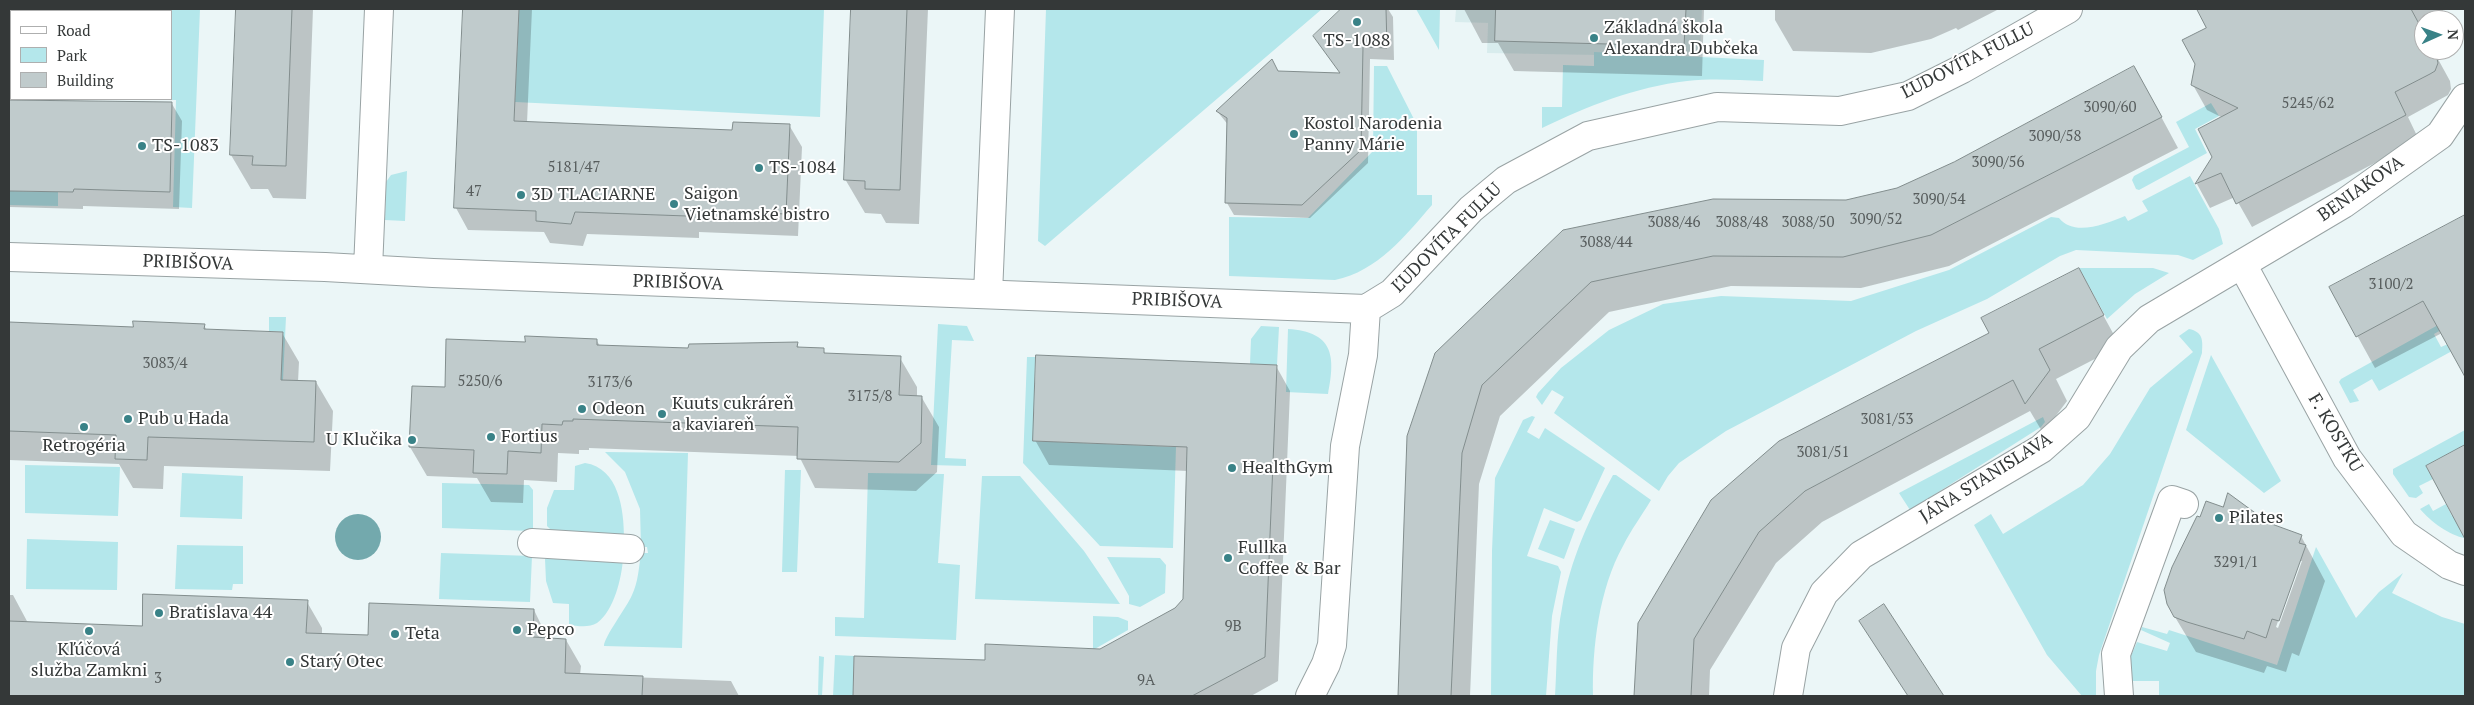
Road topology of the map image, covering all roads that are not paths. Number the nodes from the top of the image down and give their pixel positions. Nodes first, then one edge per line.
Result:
1 (379, 9) edge
2 (1000, 9) edge
3 (2068, 9) edge
4 (2465, 98) edge
5 (9, 257) edge
6 (2242, 264) junction
7 (368, 269) junction
8 (988, 294) junction
9 (1366, 310) junction
10 (2184, 504) dead end
11 (532, 543) dead end
12 (630, 549) dead end
13 (2465, 571) edge
14 (1310, 696) edge
15 (1788, 696) edge
16 (2119, 696) edge

1 - 7 street
2 - 8 street
3 - 9 street, ĽUDOVÍTA FULLU
4 - 6 street, BENIAKOVA
5 - 7 street, PRIBIŠOVA
6 - 13 street, F. KOSTKU
6 - 15 street, JÁNA STANISLAVA
7 - 8 street, PRIBIŠOVA
8 - 9 street, PRIBIŠOVA
9 - 14 street
10 - 16 street
11 - 12 street

